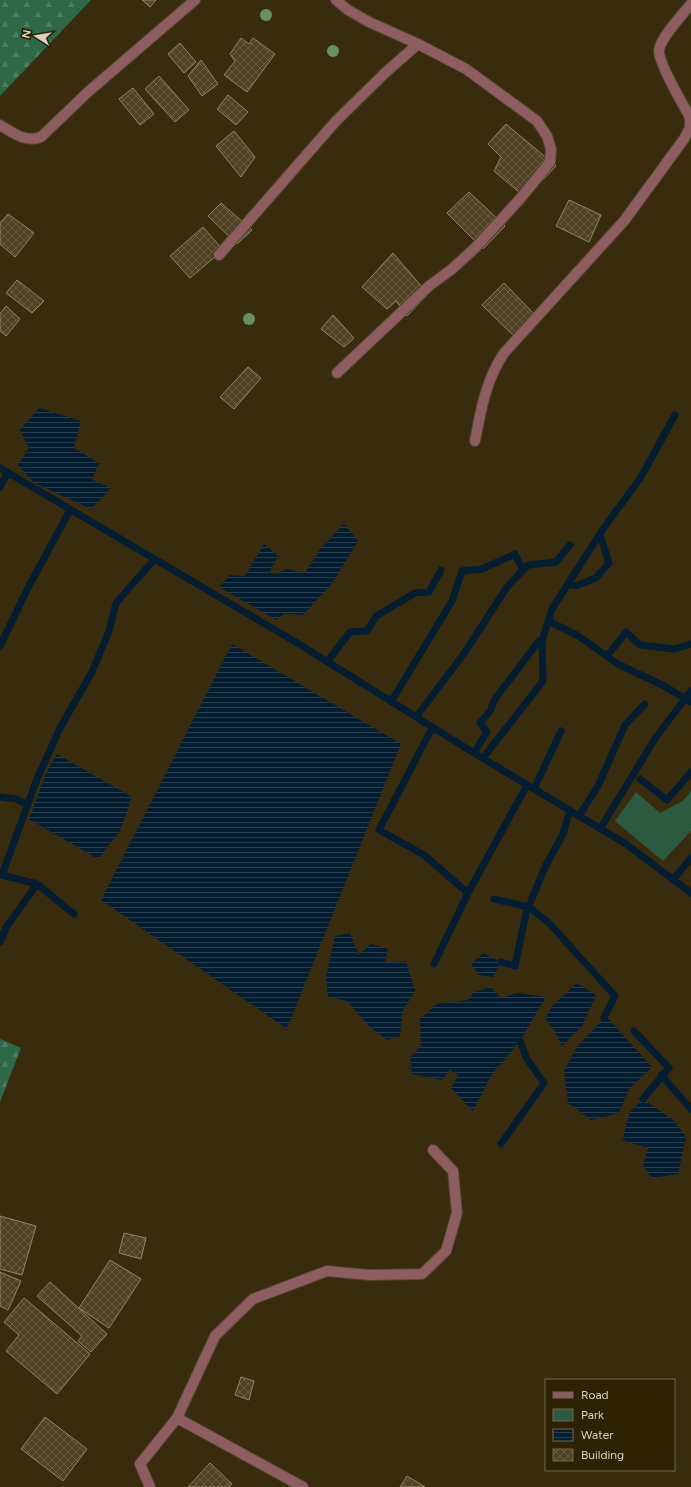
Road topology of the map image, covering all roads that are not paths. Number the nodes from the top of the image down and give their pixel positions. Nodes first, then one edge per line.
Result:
1 (195, 0) edge
2 (336, 0) edge
3 (691, 4) edge
4 (418, 44) junction
5 (0, 125) edge
6 (219, 255) dead end
7 (337, 373) dead end
8 (475, 441) dead end
9 (433, 1150) dead end
10 (177, 1418) junction
11 (150, 1487) edge
12 (304, 1487) edge

1 - 5 street
2 - 4 street
3 - 8 street
4 - 6 street
4 - 7 street
9 - 10 street
10 - 11 street
10 - 12 street

